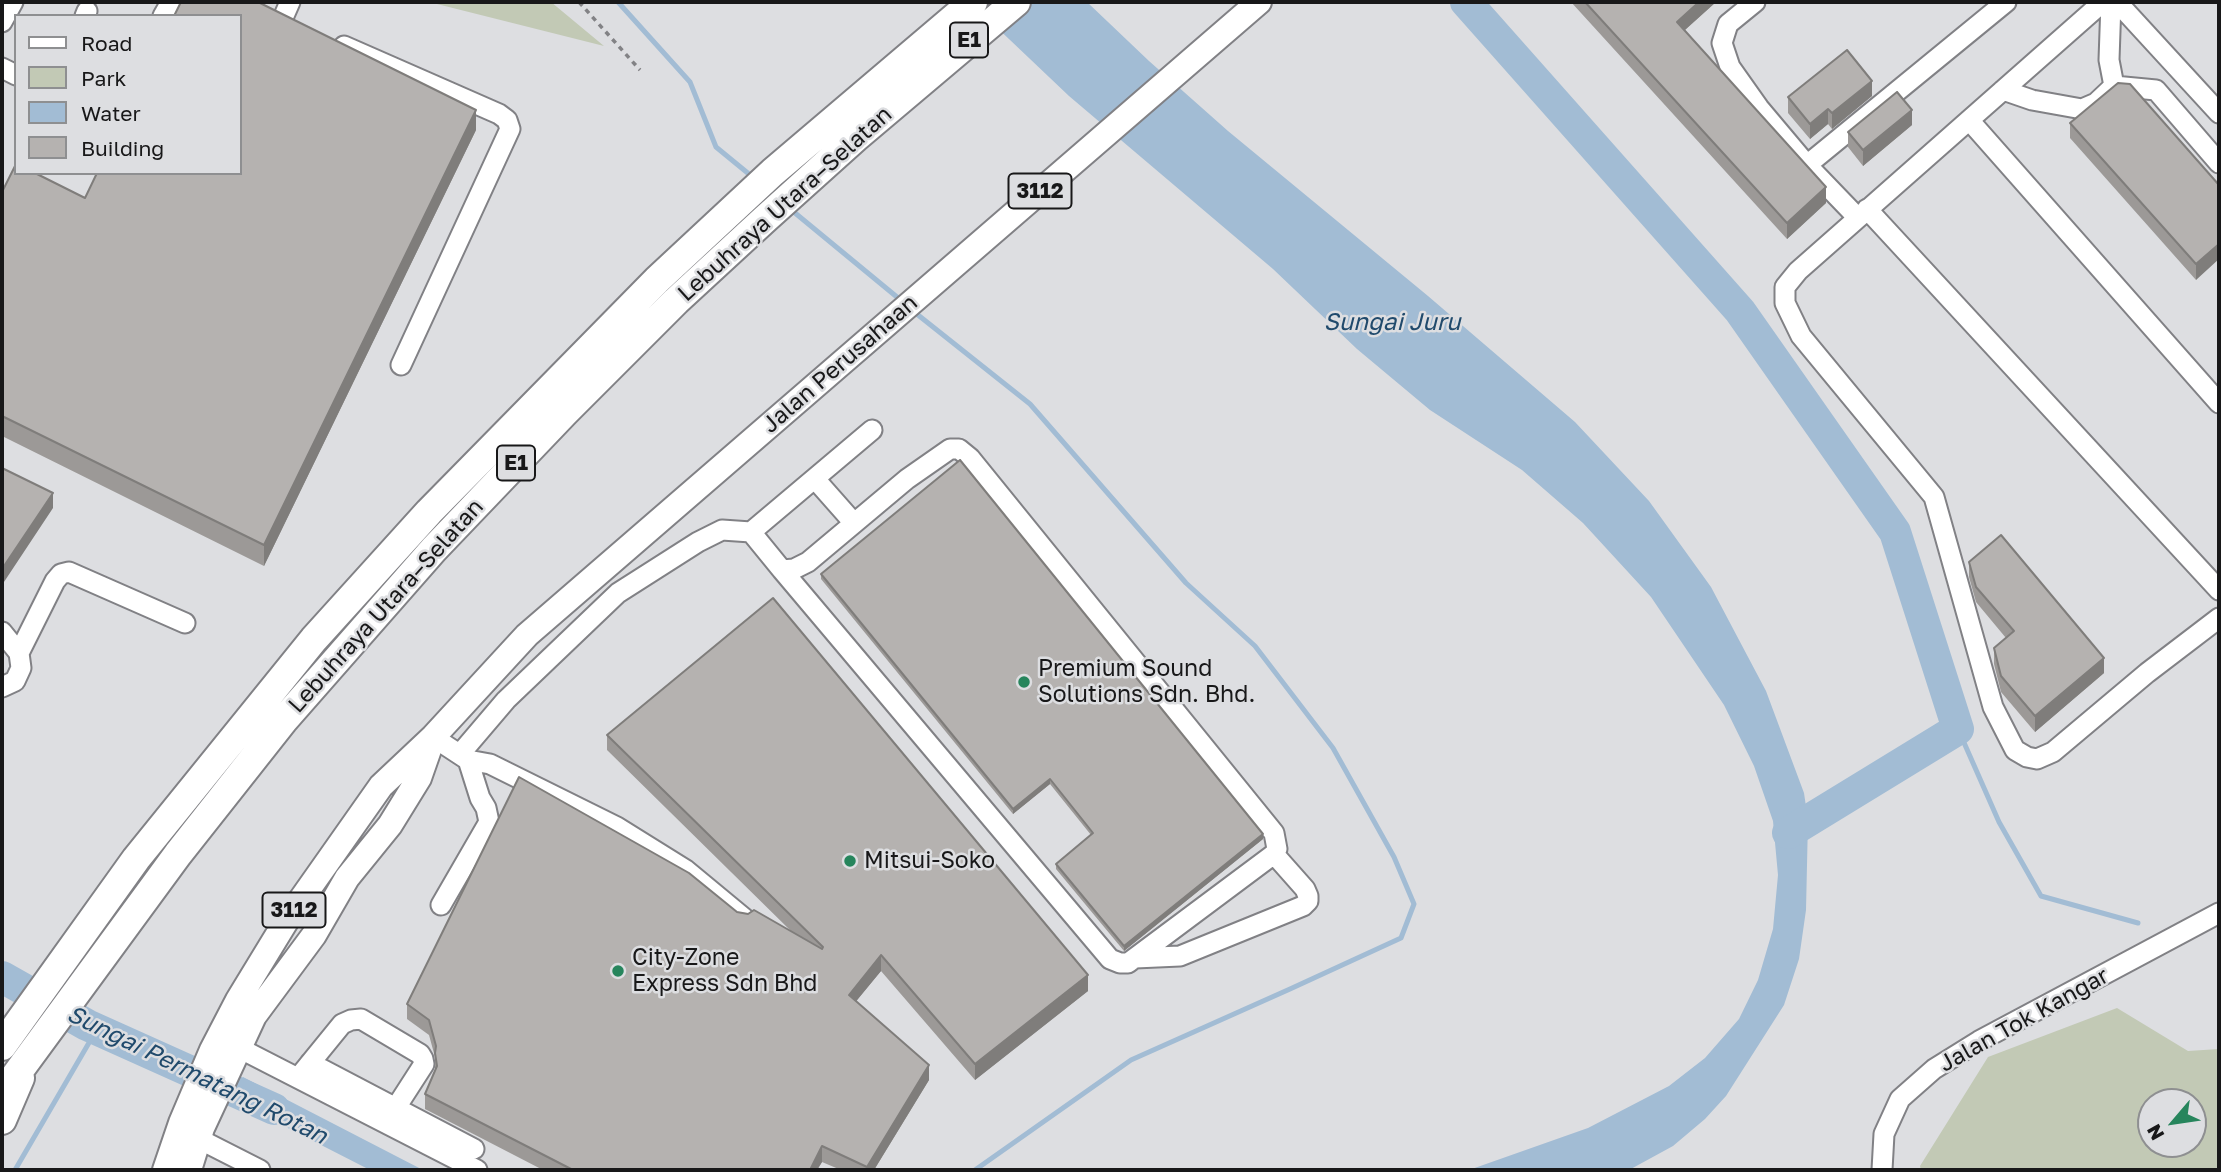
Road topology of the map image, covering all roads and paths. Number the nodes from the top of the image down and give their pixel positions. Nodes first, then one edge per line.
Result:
1 (13, 2) edge
2 (579, 2) edge
3 (973, 2) edge
4 (1016, 2) edge
5 (1259, 2) edge
6 (1755, 2) edge
7 (2006, 2) edge
8 (2103, 2) edge
9 (2111, 2) edge
10 (2118, 2) edge
11 (2, 22) edge
12 (321, 35) edge
13 (914, 68) junction
14 (640, 69) dead end
15 (2114, 86) junction
16 (2003, 90) junction
17 (2219, 113) edge
18 (1969, 120) junction
19 (2219, 163) edge
20 (1807, 165) junction
21 (756, 208) junction
22 (1863, 214) junction
23 (401, 365) dead end
24 (2219, 403) edge
25 (872, 430) dead end
26 (814, 479) junction
27 (853, 523) junction
28 (751, 533) junction
29 (782, 570) junction
30 (2219, 590) edge
31 (2219, 618) edge
32 (185, 623) dead end
33 (2, 632) edge
34 (19, 653) junction
35 (2, 687) edge
36 (433, 737) junction
37 (464, 757) junction
38 (1275, 854) junction
39 (441, 905) dead end
40 (2219, 913) edge
41 (744, 918) edge
42 (1135, 958) junction
43 (2, 1046) edge
44 (234, 1058) junction
45 (27, 1059) junction
46 (304, 1071) junction
47 (2, 1094) edge
48 (395, 1110) junction
49 (2, 1120) edge
50 (194, 1130) junction
51 (474, 1149) dead end
52 (165, 1170) edge
53 (189, 1170) edge
54 (260, 1170) edge
55 (477, 1170) edge
56 (1882, 1170) edge

1 - 11 street
2 - 14 path
3 - 13 highway, Lebuhraya Utara–Selatan / E1
4 - 13 highway, Lebuhraya Utara–Selatan / E1
5 - 36 main road, Jalan Perusahaan / 3112
6 - 20 street
7 - 20 street
8 - 16 street
9 - 15 street
10 - 17 street
12 - 23 street
13 - 21 highway, Lebuhraya Utara–Selatan / E1
13 - 21 highway, Lebuhraya Utara–Selatan / E1
15 - 16 street
15 - 19 street
16 - 18 street
18 - 22 street
18 - 24 street
20 - 22 street
21 - 43 highway, Lebuhraya Utara–Selatan / E1
21 - 45 highway, Lebuhraya Utara–Selatan / E1
22 - 30 street
22 - 31 street
25 - 26 street
26 - 27 street
26 - 28 street
27 - 29 street
27 - 38 street
28 - 29 street
28 - 37 street
29 - 42 street
32 - 34 street
33 - 34 street
34 - 35 street
36 - 37 street
36 - 44 main road, Jalan Perusahaan / 3112
36 - 50 main road, Jalan Perusahaan / 3112
37 - 39 street
37 - 41 street
38 - 42 street
38 - 42 street
40 - 56 street, Jalan Tok Kangar
44 - 46 street
44 - 50 main road, Jalan Perusahaan / 3112
45 - 47 highway, Lebuhraya Utara–Selatan / E1
45 - 49 highway
46 - 48 street
46 - 48 street
46 - 55 street
48 - 51 street
50 - 52 main road, Jalan Perusahaan / 3112
50 - 53 main road, Jalan Perusahaan / 3112
50 - 54 street

